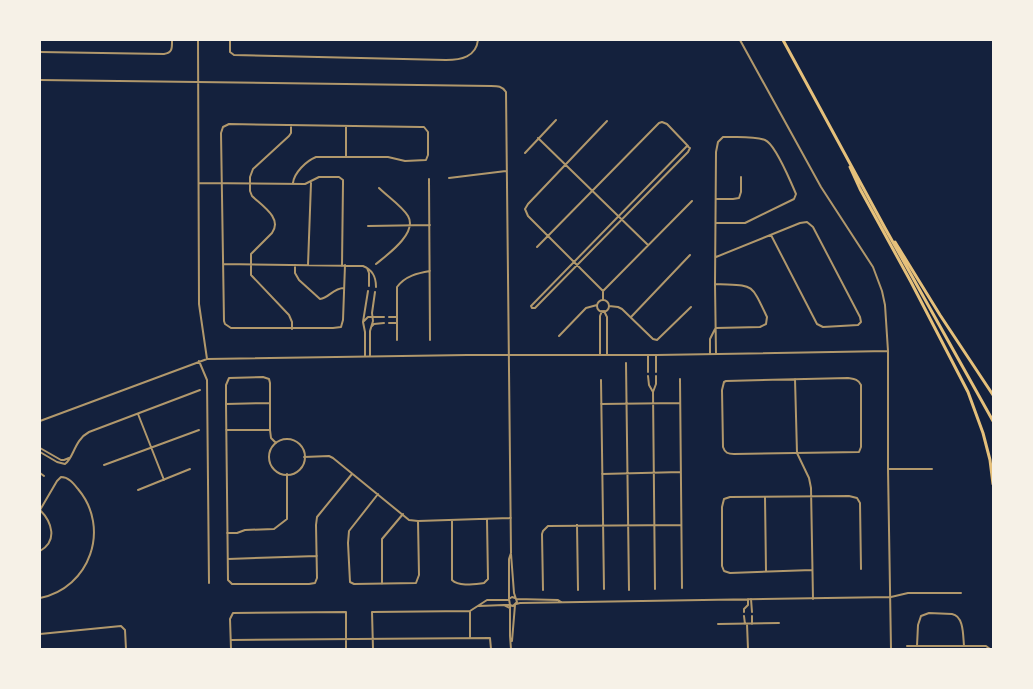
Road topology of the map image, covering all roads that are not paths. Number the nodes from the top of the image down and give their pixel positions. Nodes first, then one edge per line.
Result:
1 (172, 40) edge
2 (198, 40) edge
3 (230, 40) edge
4 (478, 40) edge
5 (740, 40) edge
6 (783, 40) edge
7 (40, 52) edge
8 (40, 80) edge
9 (198, 83) junction
10 (556, 120) dead end
11 (607, 121) dead end
12 (291, 125) junction
13 (346, 126) junction
14 (538, 138) junction
15 (689, 146) junction
16 (525, 153) dead end
17 (346, 157) junction
18 (675, 157) junction
19 (848, 159) junction
20 (679, 161) junction
21 (565, 165) junction
22 (506, 171) junction
23 (741, 177) dead end
24 (448, 178) dead end
25 (429, 179) dead end
26 (654, 179) junction
27 (199, 182) junction
28 (222, 182) junction
29 (311, 182) junction
30 (250, 183) junction
31 (658, 183) junction
32 (293, 184) junction
33 (379, 188) dead end
34 (592, 191) junction
35 (717, 199) junction
36 (633, 201) junction
37 (692, 201) dead end
38 (637, 205) junction
39 (619, 216) junction
40 (622, 219) junction
41 (717, 223) junction
42 (430, 225) junction
43 (368, 226) dead end
44 (410, 226) junction
45 (606, 228) junction
46 (885, 228) junction
47 (610, 232) junction
48 (771, 235) junction
49 (548, 236) junction
50 (648, 245) junction
51 (537, 247) dead end
52 (586, 249) junction
53 (590, 252) junction
54 (690, 256) dead end
55 (716, 257) junction
56 (573, 261) junction
57 (223, 264) junction
58 (250, 264) junction
59 (376, 264) dead end
60 (296, 265) junction
61 (308, 265) junction
62 (577, 265) junction
63 (343, 266) junction
64 (366, 267) junction
65 (430, 270) junction
66 (560, 276) junction
67 (564, 279) junction
68 (715, 284) junction
69 (369, 286) dead end
70 (376, 287) dead end
71 (344, 288) junction
72 (368, 291) dead end
73 (603, 291) junction
74 (375, 292) dead end
75 (540, 297) junction
76 (543, 300) junction
77 (603, 300) junction
78 (597, 305) junction
79 (608, 306) junction
80 (691, 307) dead end
81 (603, 311) junction
82 (372, 317) junction
83 (384, 317) dead end
84 (389, 317) dead end
85 (396, 317) junction
86 (631, 317) junction
87 (363, 322) junction
88 (384, 323) dead end
89 (389, 323) dead end
90 (396, 323) junction
91 (372, 327) junction
92 (715, 328) junction
93 (292, 329) junction
94 (559, 336) dead end
95 (397, 340) dead end
96 (430, 340) dead end
97 (888, 351) junction
98 (600, 354) junction
99 (607, 354) junction
100 (710, 354) junction
101 (716, 354) junction
102 (509, 355) junction
103 (648, 355) junction
104 (656, 355) junction
105 (365, 356) junction
106 (370, 356) junction
107 (207, 359) junction
108 (199, 361) junction
109 (626, 363) dead end
110 (648, 372) dead end
111 (656, 372) dead end
112 (648, 376) dead end
113 (656, 376) dead end
114 (680, 379) dead end
115 (795, 379) junction
116 (601, 380) dead end
117 (200, 390) dead end
118 (653, 392) junction
119 (993, 395) edge
120 (270, 403) junction
121 (653, 403) junction
122 (680, 403) junction
123 (226, 404) junction
124 (601, 404) junction
125 (627, 404) junction
126 (138, 414) junction
127 (40, 421) edge
128 (993, 422) edge
129 (199, 430) dead end
130 (226, 430) junction
131 (270, 430) junction
132 (276, 443) junction
133 (152, 447) junction
134 (40, 448) edge
135 (40, 452) edge
136 (797, 453) junction
137 (71, 455) junction
138 (304, 457) junction
139 (104, 465) dead end
140 (190, 469) dead end
141 (932, 469) dead end
142 (888, 470) junction
143 (681, 472) junction
144 (40, 473) edge
145 (654, 473) junction
146 (287, 474) junction
147 (352, 474) junction
148 (602, 474) junction
149 (628, 474) junction
150 (44, 476) dead end
151 (164, 480) junction
152 (993, 484) edge
153 (138, 490) dead end
154 (378, 494) junction
155 (811, 496) junction
156 (765, 497) junction
157 (402, 514) junction
158 (511, 518) junction
159 (452, 520) junction
160 (487, 520) junction
161 (418, 521) junction
162 (577, 525) junction
163 (603, 525) junction
164 (628, 525) junction
165 (654, 525) junction
166 (681, 525) junction
167 (227, 533) junction
168 (40, 551) edge
169 (511, 553) junction
170 (316, 556) junction
171 (228, 559) junction
172 (861, 569) dead end
173 (812, 570) junction
174 (766, 571) junction
175 (210, 583) dead end
176 (382, 584) junction
177 (682, 588) dead end
178 (604, 589) dead end
179 (655, 589) dead end
180 (543, 590) dead end
181 (578, 590) dead end
182 (629, 590) dead end
183 (961, 593) dead end
184 (40, 598) edge
185 (812, 598) junction
186 (890, 598) junction
187 (516, 599) junction
188 (748, 599) junction
189 (752, 599) junction
190 (509, 600) junction
191 (562, 603) junction
192 (510, 604) junction
193 (516, 604) junction
194 (504, 605) junction
195 (478, 606) junction
196 (510, 609) junction
197 (470, 611) junction
198 (744, 612) dead end
199 (752, 612) dead end
200 (744, 616) dead end
201 (752, 616) dead end
202 (779, 623) dead end
203 (718, 624) dead end
204 (746, 624) junction
205 (752, 624) junction
206 (40, 634) edge
207 (470, 638) junction
208 (346, 639) junction
209 (373, 639) junction
210 (231, 640) junction
211 (511, 644) junction
212 (906, 646) dead end
213 (917, 646) junction
214 (964, 646) junction
215 (936, 648) edge
216 (126, 649) edge
217 (231, 649) edge
218 (346, 649) edge
219 (373, 649) edge
220 (491, 649) edge
221 (511, 649) edge
222 (748, 649) edge
223 (892, 649) edge
224 (990, 649) edge

1 - 7 street
2 - 9 street
3 - 4 street
5 - 97 street
6 - 19 highway
8 - 9 street
9 - 22 street
9 - 27 street
10 - 14 street
11 - 21 street
12 - 13 street
12 - 28 street
12 - 30 street
13 - 17 street
13 - 17 street
14 - 16 street
14 - 21 street
15 - 18 street
15 - 20 street
15 - 34 street
17 - 32 street
18 - 20 street
18 - 26 street
19 - 46 highway
19 - 152 highway
20 - 31 street
21 - 34 street
21 - 49 street
22 - 24 street
22 - 102 street
23 - 35 street
25 - 42 street
26 - 31 street
26 - 36 street
27 - 28 street
27 - 107 street
28 - 30 street
28 - 57 street
29 - 32 street
29 - 61 street
29 - 63 street
30 - 32 street
30 - 58 street
31 - 38 street
33 - 44 street
34 - 39 street
34 - 49 street
35 - 41 street
35 - 41 street
36 - 38 street
36 - 39 street
37 - 50 street
38 - 40 street
39 - 40 street
39 - 45 street
40 - 47 street
40 - 50 street
41 - 55 street
42 - 44 street
42 - 65 street
43 - 44 street
44 - 59 street
45 - 47 street
45 - 52 street
46 - 119 highway
46 - 128 highway
47 - 53 street
48 - 48 street
48 - 55 street
49 - 51 street
49 - 56 street
50 - 73 street
52 - 53 street
52 - 56 street
53 - 62 street
54 - 86 street
55 - 68 street
56 - 62 street
56 - 66 street
57 - 58 street
57 - 93 street
58 - 60 street
58 - 93 street
60 - 61 street
60 - 71 street
61 - 63 street
62 - 67 street
62 - 73 street
63 - 64 street
63 - 71 street
64 - 69 street
64 - 70 street
65 - 85 street
65 - 96 street
66 - 67 street
66 - 75 street
67 - 76 street
68 - 92 street
68 - 92 street
71 - 93 street
72 - 87 street
73 - 77 street
74 - 82 street
75 - 76 street
75 - 76 street
77 - 78 street
77 - 79 street
78 - 81 street
78 - 94 street
79 - 81 street
79 - 86 street
80 - 86 street
81 - 98 street
81 - 99 street
82 - 83 street
82 - 87 street
82 - 91 street
84 - 85 street
85 - 90 street
87 - 105 street
88 - 91 street
89 - 90 street
90 - 95 street
91 - 106 street
92 - 100 street
92 - 101 street
97 - 101 street
97 - 142 street
98 - 99 street
98 - 102 street
99 - 103 street
100 - 101 street
100 - 104 street
102 - 106 street
102 - 158 street
103 - 104 street
103 - 110 street
104 - 111 street
105 - 106 street
105 - 107 street
107 - 108 street
108 - 127 street
108 - 175 street
109 - 125 street
112 - 118 street
113 - 118 street
114 - 122 street
115 - 136 street
115 - 136 street
115 - 136 street
116 - 124 street
117 - 126 street
118 - 121 street
120 - 123 street
120 - 123 street
120 - 131 street
121 - 122 street
121 - 125 street
121 - 145 street
122 - 143 street
123 - 130 street
124 - 125 street
124 - 148 street
125 - 149 street
126 - 133 street
126 - 137 street
129 - 133 street
130 - 131 street
130 - 167 street
131 - 132 street
132 - 138 street
132 - 146 street
133 - 139 street
133 - 151 street
134 - 137 street
135 - 137 street
136 - 155 street
138 - 146 street
138 - 147 street
140 - 151 street
141 - 142 street
142 - 186 street
143 - 145 street
143 - 166 street
144 - 150 street
145 - 149 street
145 - 165 street
146 - 167 street
147 - 154 street
147 - 170 street
148 - 149 street
148 - 163 street
149 - 164 street
151 - 153 street
154 - 157 street
154 - 176 street
155 - 156 street
155 - 172 street
155 - 173 street
156 - 174 street
156 - 174 street
157 - 161 street
157 - 176 street
158 - 160 street
158 - 169 street
159 - 160 street
159 - 160 street
159 - 161 street
161 - 176 street
162 - 163 street
162 - 180 street
162 - 181 street
163 - 164 street
163 - 178 street
164 - 165 street
164 - 182 street
165 - 166 street
165 - 179 street
166 - 177 street
167 - 171 street
168 - 184 street
169 - 187 street
169 - 190 street
170 - 171 street
170 - 171 street
173 - 174 street
173 - 185 street
183 - 186 street
185 - 186 street
185 - 189 street
186 - 223 street
187 - 190 street
187 - 191 street
187 - 193 street
188 - 189 street
188 - 191 street
188 - 198 street
189 - 199 street
190 - 192 street
190 - 195 street
191 - 193 street
192 - 193 street
192 - 194 street
192 - 196 street
193 - 211 street
194 - 195 street
194 - 196 street
195 - 197 street
196 - 211 street
197 - 207 street
197 - 209 street
200 - 204 street
201 - 205 street
202 - 205 street
203 - 204 street
204 - 205 street
204 - 222 street
206 - 216 street
207 - 209 street
207 - 220 street
208 - 209 street
208 - 210 street
208 - 210 street
208 - 218 street
209 - 219 street
210 - 217 street
211 - 221 street
212 - 213 street
213 - 214 street
213 - 215 street
214 - 215 street
214 - 224 street

